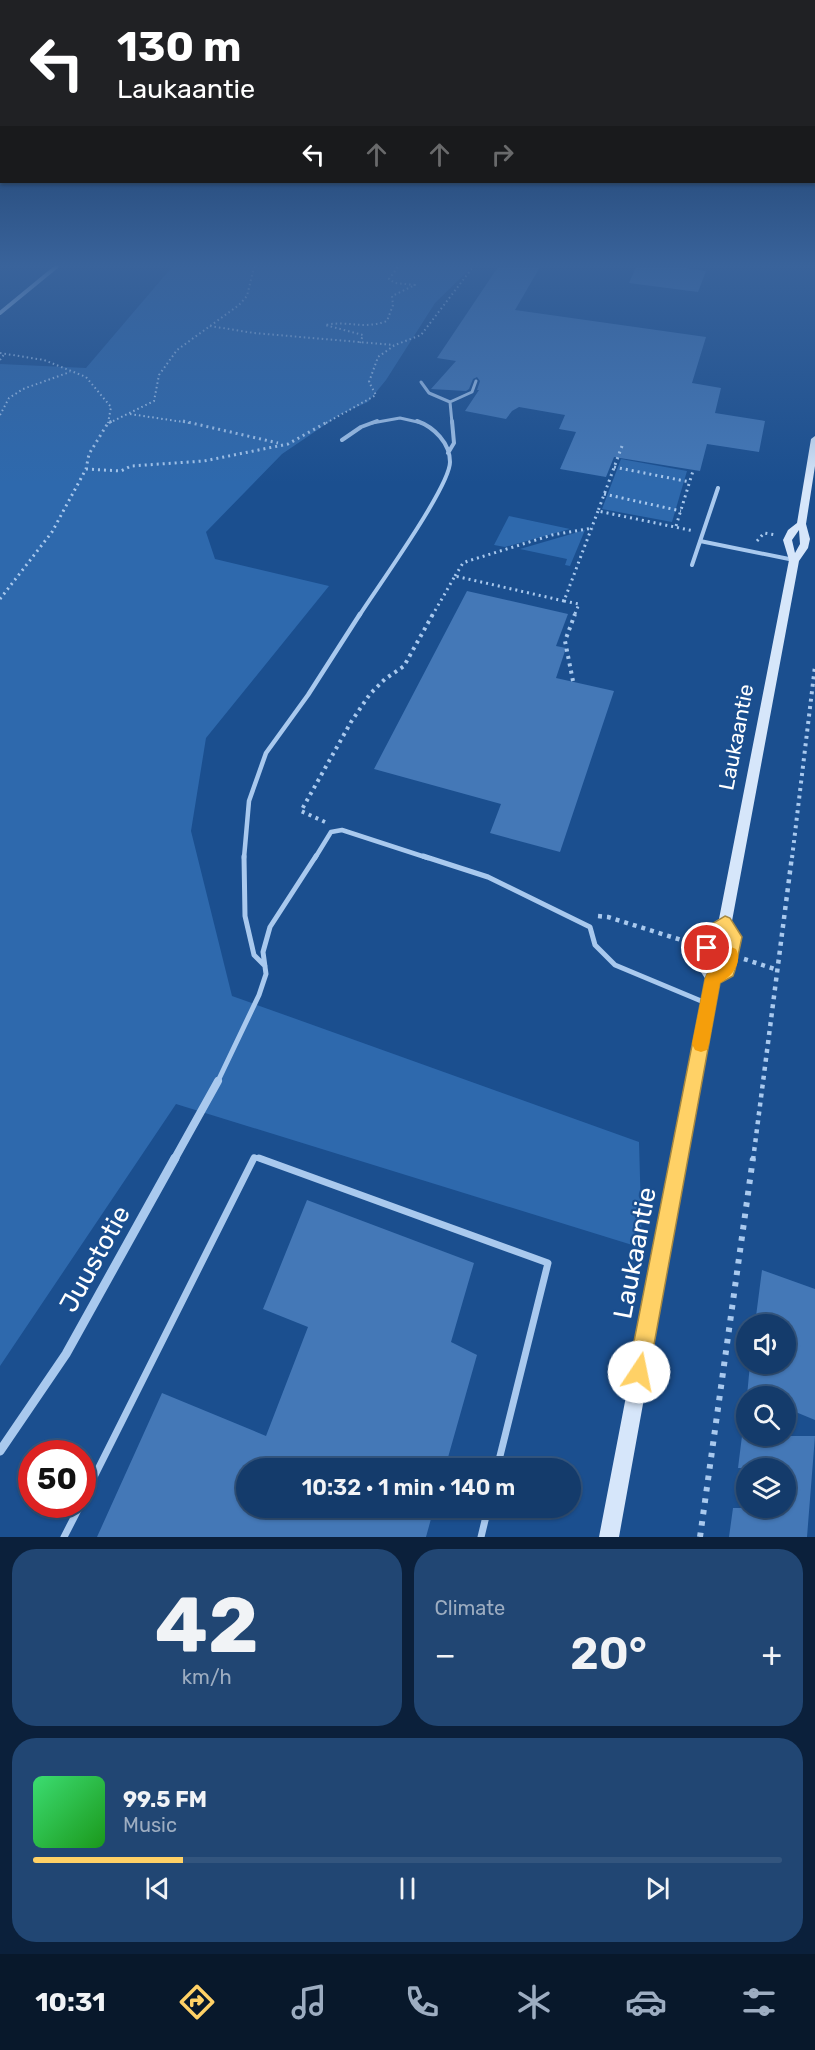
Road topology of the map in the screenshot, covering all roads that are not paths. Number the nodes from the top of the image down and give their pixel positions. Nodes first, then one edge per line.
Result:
1 (476, 381) dead end
2 (421, 382) dead end
3 (450, 402) junction
4 (815, 439) edge
5 (342, 440) dead end
6 (448, 453) junction
7 (718, 488) dead end
8 (801, 524) junction
9 (700, 541) junction
10 (794, 560) junction
11 (692, 565) dead end
12 (725, 922) junction
13 (265, 966) junction
14 (713, 979) junction
15 (708, 1004) junction
16 (218, 1082) joint
17 (0, 1451) edge
18 (499, 1458) edge
19 (96, 1475) edge
20 (74, 1518) edge
21 (486, 1518) edge
22 (64, 1537) edge
23 (481, 1537) edge
24 (609, 1537) edge

1 - 3 lane
2 - 3 lane
3 - 6 lane
4 - 8 main road, Laukaantie
5 - 6 lane
6 - 13 lane
7 - 9 lane
8 - 10 main road, Laukaantie
8 - 10 main road, Laukaantie
9 - 10 lane
9 - 11 lane
10 - 12 main road, Laukaantie
12 - 14 main road, Laukaantie
12 - 14 main road, Laukaantie
13 - 15 lane
13 - 16 lane
14 - 15 main road, Laukaantie
15 - 24 main road, Laukaantie
16 - 17 street, Juustotie
18 - 19 lane
20 - 22 lane
21 - 23 lane

